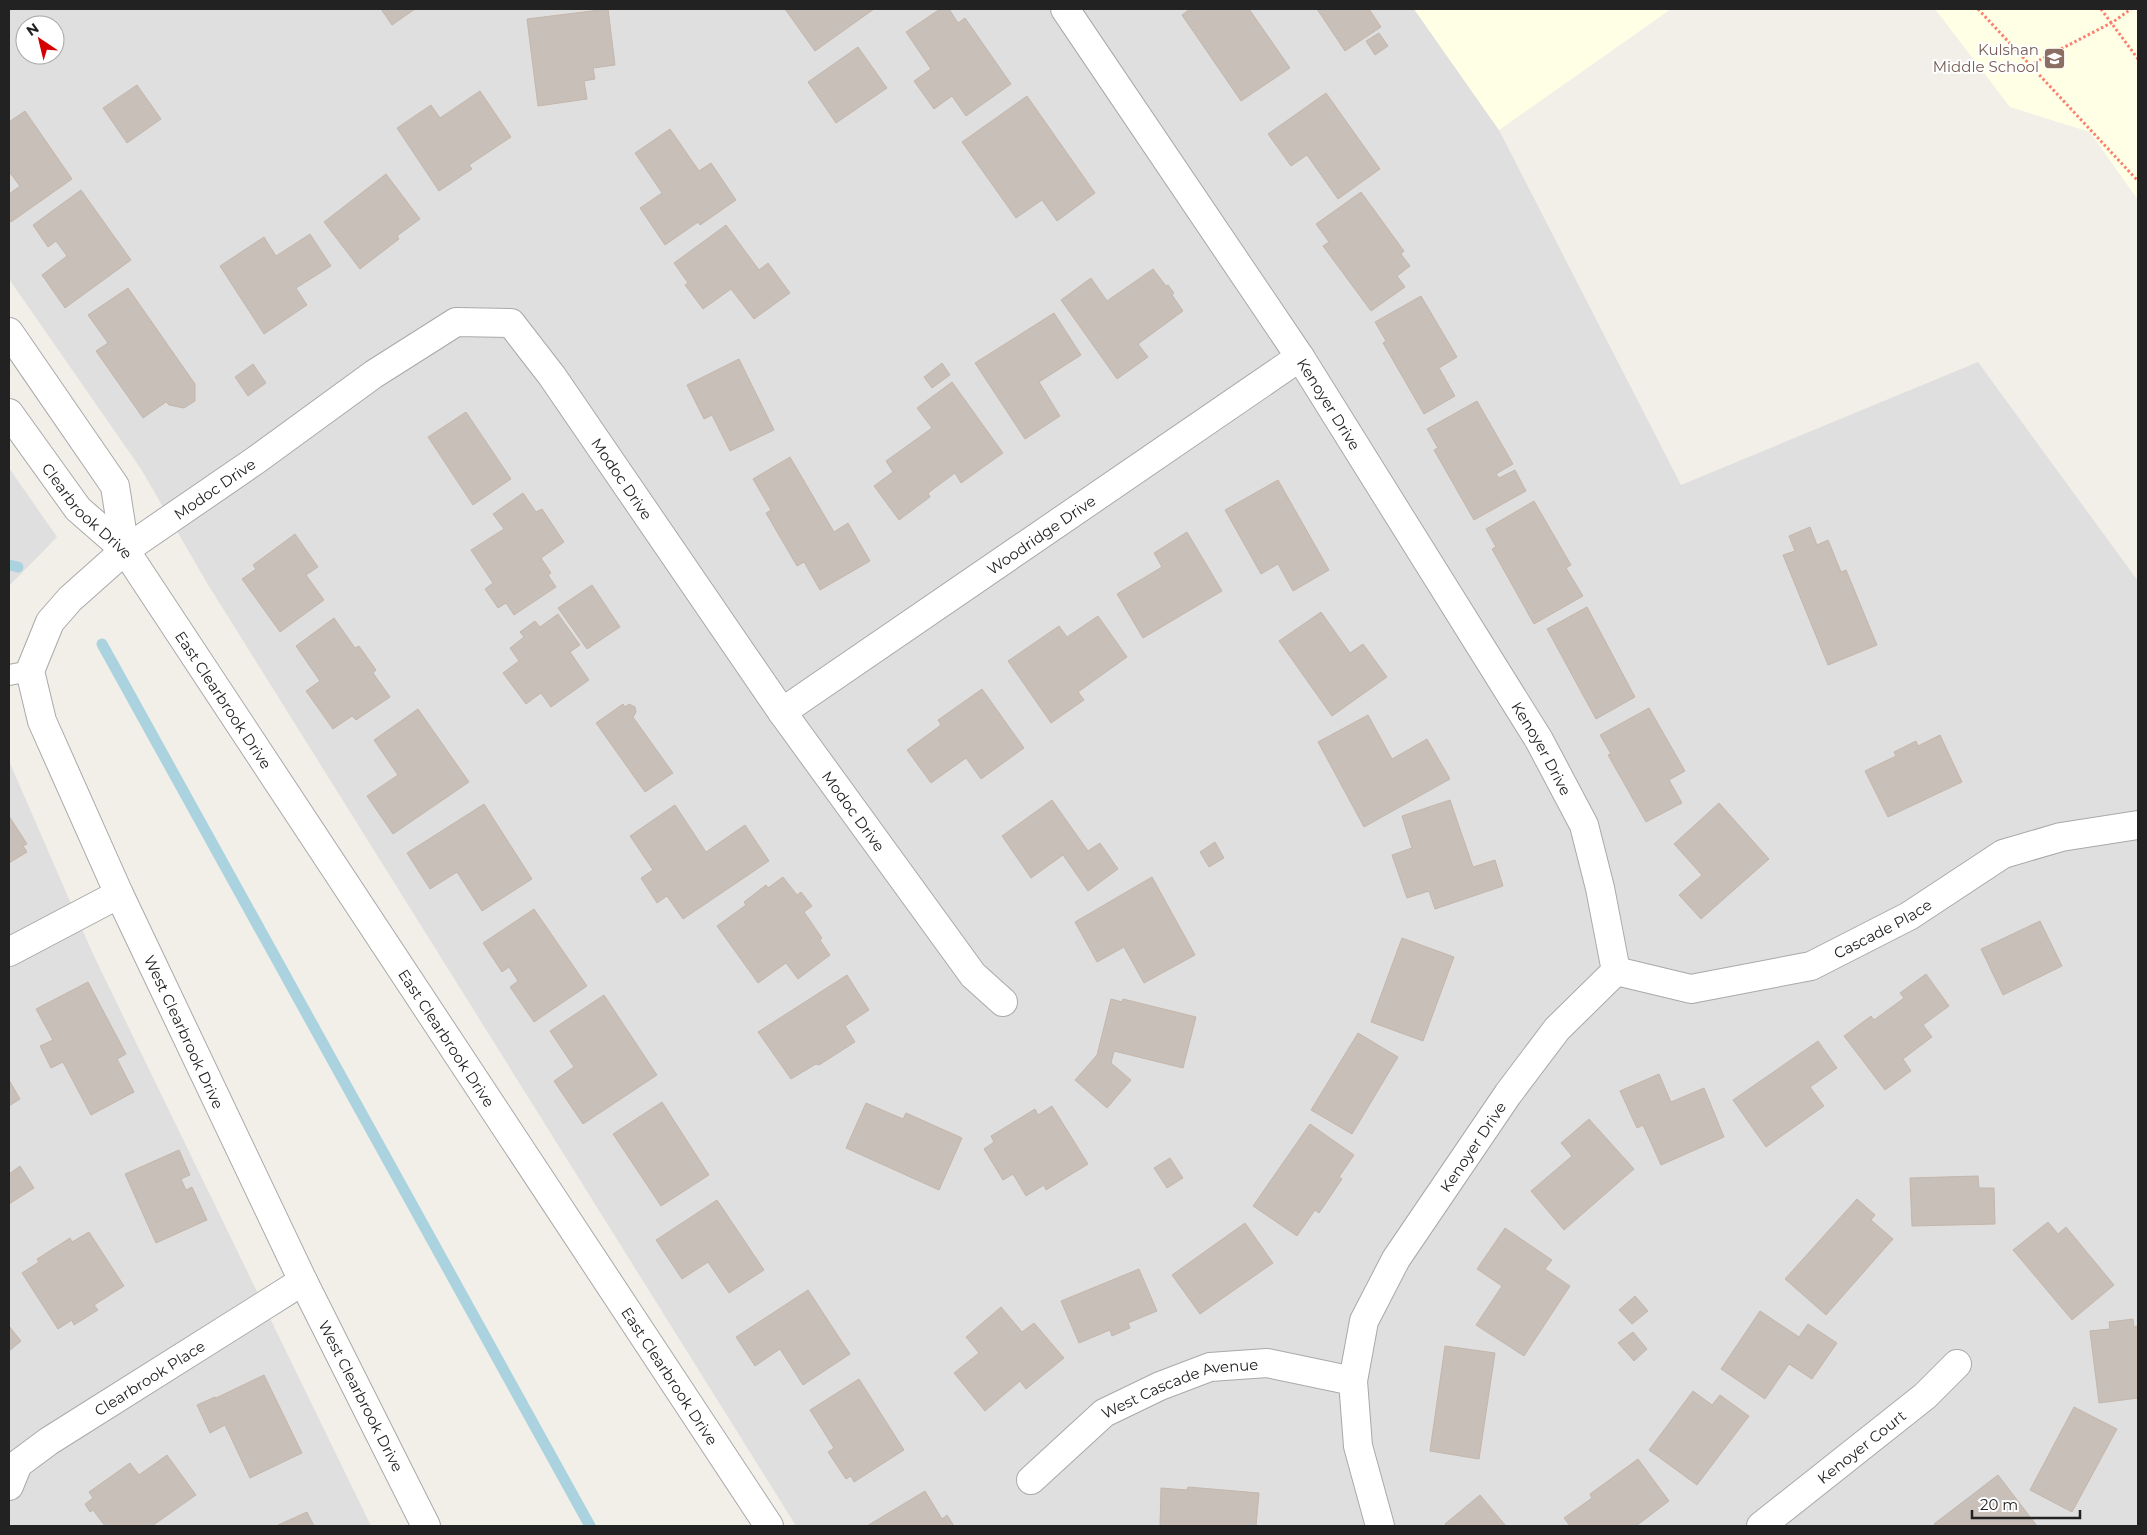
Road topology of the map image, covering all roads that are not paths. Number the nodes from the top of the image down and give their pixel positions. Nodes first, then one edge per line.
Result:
1 (1065, 9) edge
2 (9, 332) edge
3 (1300, 357) junction
4 (9, 413) edge
5 (125, 550) junction
6 (19, 673) edge
7 (782, 712) junction
8 (2138, 825) edge
9 (119, 894) junction
10 (9, 952) edge
11 (1616, 971) junction
12 (1003, 1002) dead end
13 (303, 1282) junction
14 (1957, 1364) dead end
15 (1354, 1381) junction
16 (1031, 1480) dead end
17 (9, 1486) edge
18 (426, 1526) edge
19 (769, 1526) edge
20 (1380, 1526) edge
21 (1761, 1526) edge

1 - 3 street, Kenoyer Drive
2 - 5 street, Clearbrook Drive
3 - 7 street, Woodridge Drive
3 - 11 street, Kenoyer Drive
4 - 5 street, Clearbrook Drive
5 - 6 street, West Clearbrook Drive
5 - 7 street, Modoc Drive
5 - 19 street, East Clearbrook Drive
6 - 9 street, West Clearbrook Drive
7 - 12 street, Modoc Drive
8 - 11 street, Cascade Place
9 - 10 street
9 - 13 street, West Clearbrook Drive
11 - 15 street, Kenoyer Drive
13 - 17 street, Clearbrook Place
13 - 18 street, West Clearbrook Drive
14 - 21 street, Kenoyer Court
15 - 16 street, West Cascade Avenue
15 - 20 street, Kenoyer Drive

